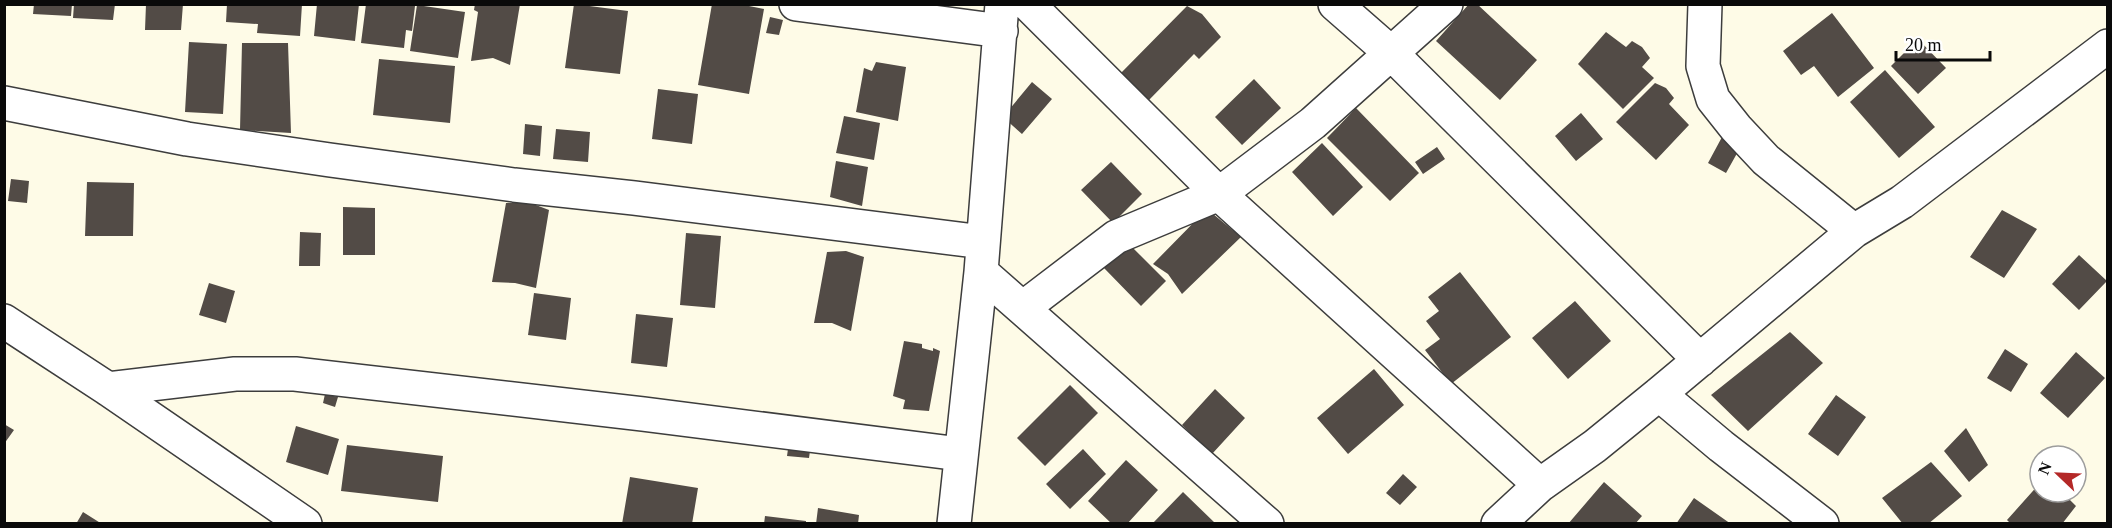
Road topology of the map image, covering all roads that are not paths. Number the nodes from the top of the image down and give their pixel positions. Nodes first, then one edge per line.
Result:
1 (796, 4) edge
2 (1028, 4) edge
3 (1335, 4) edge
4 (1446, 4) edge
5 (1704, 4) edge
6 (1001, 18) edge
7 (2108, 46) edge
8 (1391, 53) junction
9 (4, 102) edge
10 (1220, 194) junction
11 (1854, 231) junction
12 (982, 257) junction
13 (1023, 308) junction
14 (4, 321) edge
15 (1700, 360) junction
16 (108, 389) junction
17 (1659, 394) junction
18 (960, 454) junction
19 (1540, 485) junction
20 (305, 524) edge
21 (954, 524) edge
22 (1268, 524) edge
23 (1498, 524) edge
24 (1822, 524) edge

1 - 6 street
2 - 10 street
3 - 8 street
4 - 8 street
5 - 11 street
6 - 12 street
7 - 11 street
8 - 10 street
8 - 15 street
9 - 12 street
10 - 13 street
10 - 19 street
11 - 15 street
12 - 13 street
12 - 18 street
13 - 22 street
14 - 16 street
15 - 17 street
16 - 18 street
16 - 20 street
17 - 19 street
17 - 24 street
18 - 21 street
19 - 23 street

